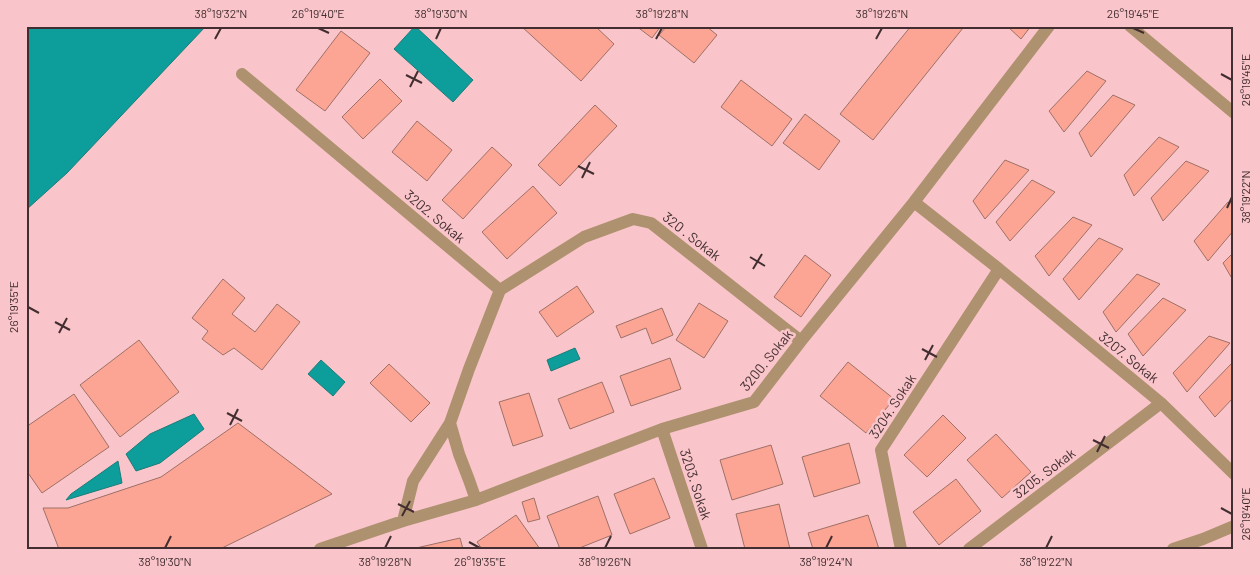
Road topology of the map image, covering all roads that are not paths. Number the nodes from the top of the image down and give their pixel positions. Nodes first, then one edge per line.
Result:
1 (1049, 26) edge
2 (1130, 26) edge
3 (242, 74) dead end
4 (1234, 113) edge
5 (914, 202) junction
6 (1000, 270) junction
7 (500, 290) junction
8 (801, 341) junction
9 (1161, 403) junction
10 (450, 423) junction
11 (662, 429) junction
12 (1234, 474) edge
13 (476, 500) junction
14 (403, 521) junction
15 (1234, 526) edge
16 (320, 549) edge
17 (702, 549) edge
18 (901, 549) edge
19 (969, 549) edge
20 (1173, 549) edge

1 - 5 street, 3200. Sokak
2 - 4 street
3 - 7 street, 3202. Sokak
5 - 6 street, 3207. Sokak
5 - 8 street, 3200. Sokak
6 - 9 street, 3207. Sokak
6 - 18 street, 3204. Sokak
7 - 8 street, 320 . Sokak
7 - 10 street
8 - 11 street, 3200. Sokak
9 - 12 street, 3207. Sokak
9 - 19 street, 3205. Sokak
10 - 13 street
10 - 14 street
11 - 13 street, 3200. Sokak
11 - 17 street, 3203. Sokak
13 - 14 street, 3200. Sokak
14 - 16 street, 3200. Sokak
15 - 20 street

